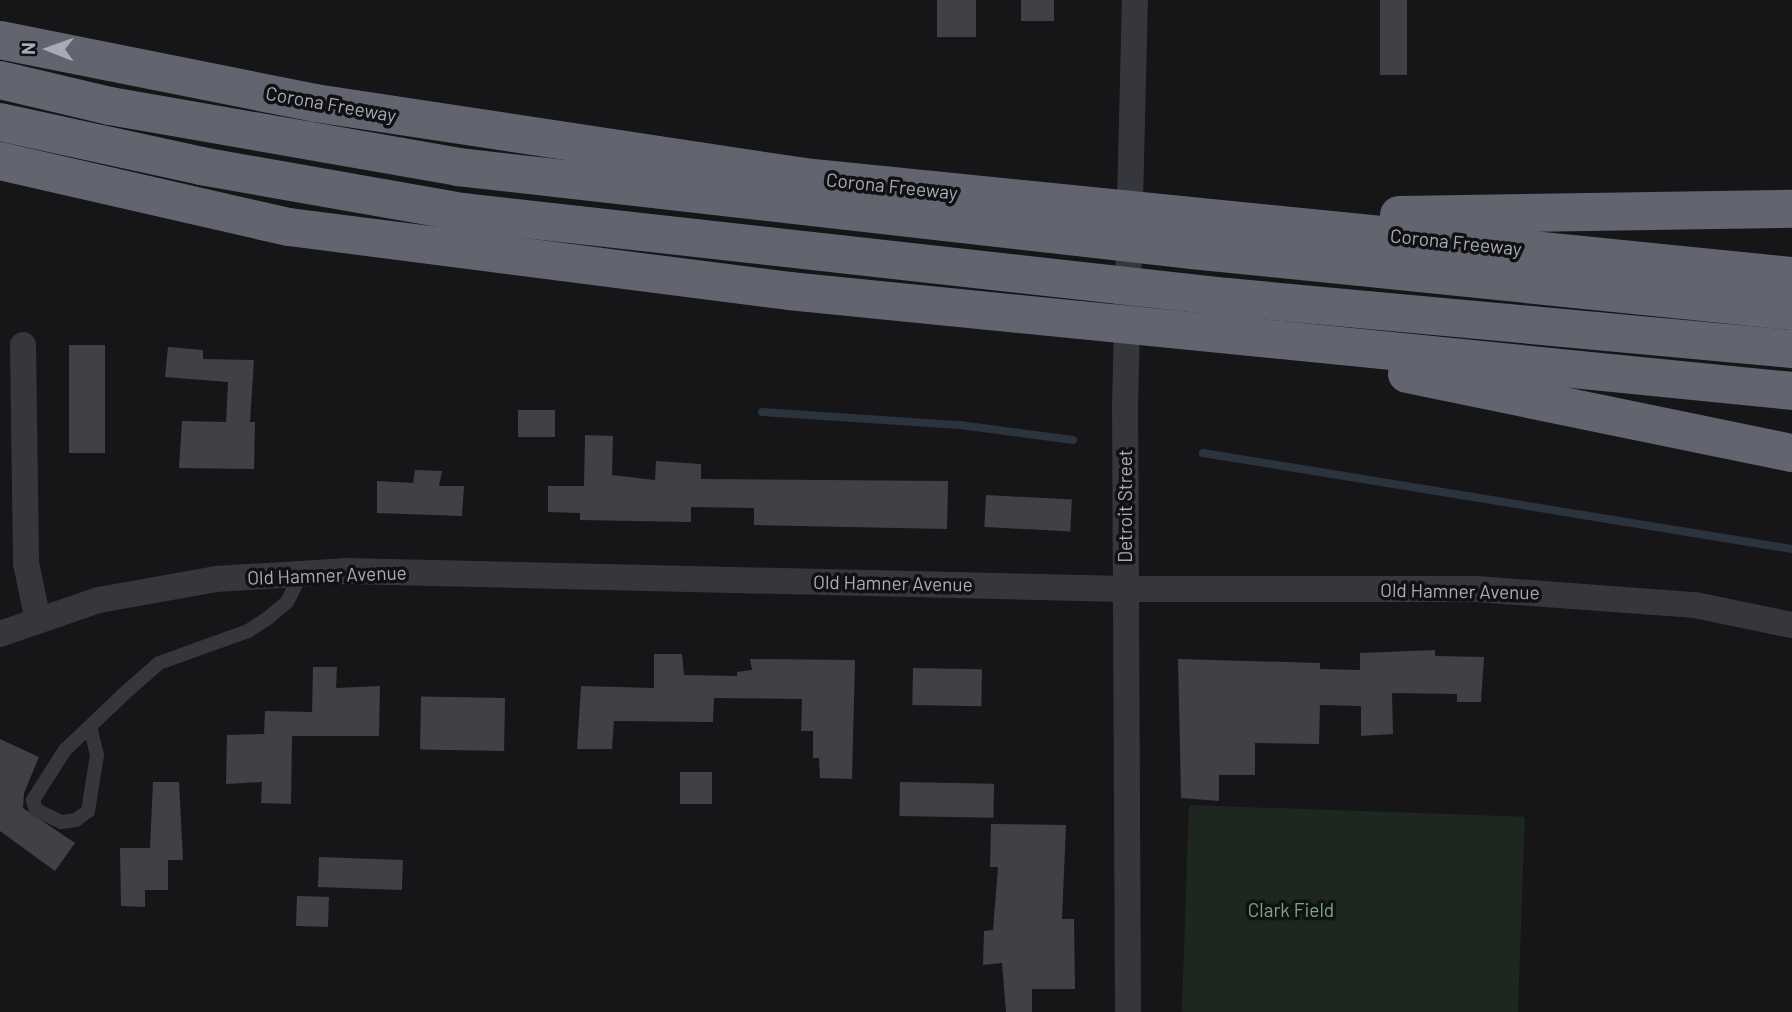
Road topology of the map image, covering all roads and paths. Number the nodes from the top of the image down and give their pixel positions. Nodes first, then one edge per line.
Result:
1 (1135, 0) edge
2 (0, 40) edge
3 (0, 80) edge
4 (0, 122) edge
5 (0, 161) edge
6 (1792, 209) edge
7 (1214, 218) junction
8 (1792, 276) edge
9 (1792, 311) edge
10 (1203, 332) junction
11 (23, 345) dead end
12 (1792, 349) edge
13 (1792, 391) edge
14 (1792, 453) edge
15 (302, 573) junction
16 (1125, 589) junction
17 (38, 621) junction
18 (1792, 625) edge
19 (0, 634) edge
20 (90, 727) junction
21 (1128, 1012) edge

1 - 16 street, Detroit Street
2 - 7 highway, Corona Freeway
3 - 9 highway
4 - 12 highway
5 - 10 highway
6 - 7 highway
7 - 8 highway, Corona Freeway
10 - 13 highway
10 - 14 highway
11 - 17 street
15 - 16 street, Old Hamner Avenue
15 - 17 street, Old Hamner Avenue
15 - 20 lane
16 - 18 street, Old Hamner Avenue
16 - 21 street, Detroit Street
17 - 19 street, Old Hamner Avenue
20 - 20 lane

